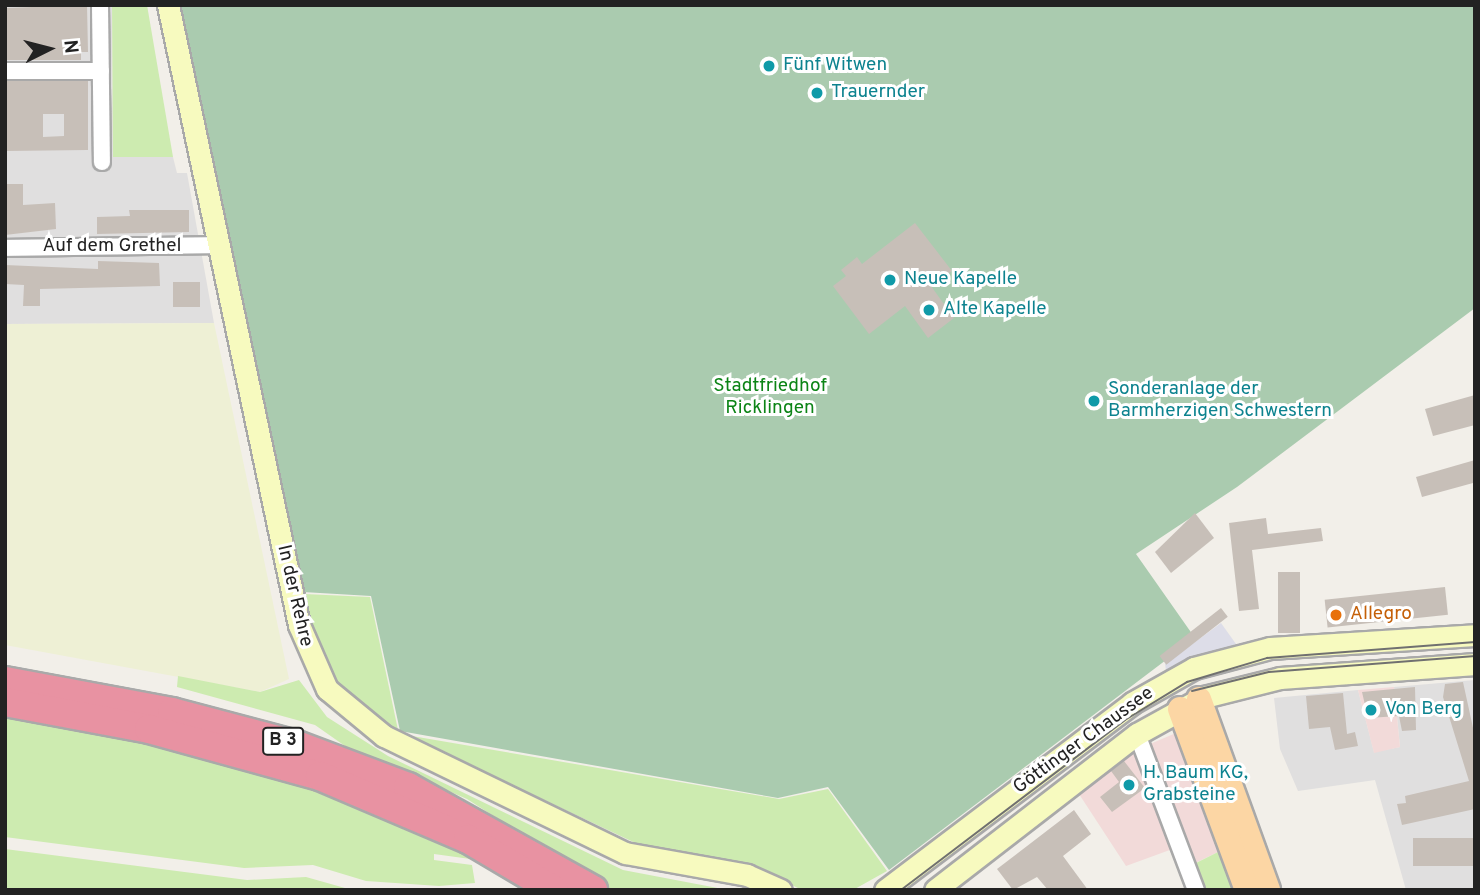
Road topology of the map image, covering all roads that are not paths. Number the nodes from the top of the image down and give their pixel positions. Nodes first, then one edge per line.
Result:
1 (100, 5) edge
2 (168, 5) edge
3 (5, 71) edge
4 (101, 71) junction
5 (102, 162) dead end
6 (218, 245) junction
7 (5, 248) edge
8 (1475, 635) edge
9 (1475, 664) edge
10 (1173, 678) junction
11 (5, 681) edge
12 (5, 702) edge
13 (1190, 704) junction
14 (1137, 734) junction
15 (554, 890) edge
16 (593, 890) edge
17 (781, 890) edge
18 (885, 890) edge
19 (935, 890) edge
20 (1196, 890) edge
21 (1247, 890) edge
22 (1268, 890) edge

1 - 4 street
2 - 6 street, In der Rehre
3 - 4 street
4 - 5 street
6 - 7 street, Auf dem Grethel
6 - 17 street, In der Rehre
8 - 10 street, Göttinger Chaussee
9 - 13 street, Göttinger Chaussee
10 - 13 street
10 - 18 street, Göttinger Chaussee
11 - 16 highway, B 3
12 - 15 highway, B 3
13 - 14 street, Göttinger Chaussee
13 - 21 main road
13 - 22 main road
14 - 19 street, Göttinger Chaussee
14 - 20 street

